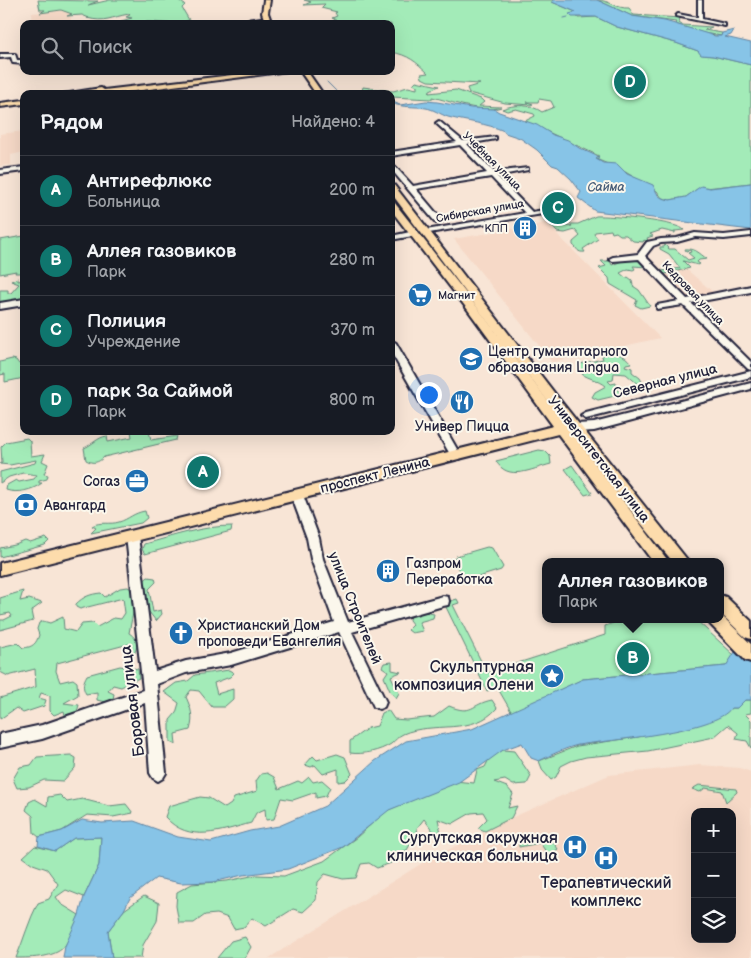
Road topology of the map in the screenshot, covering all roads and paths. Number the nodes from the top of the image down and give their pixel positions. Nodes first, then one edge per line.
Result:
1 (267, 0) edge
2 (700, 0) edge
3 (678, 15) dead end
4 (700, 19) junction
5 (268, 20) edge
6 (723, 25) dead end
7 (0, 56) edge
8 (20, 62) edge
9 (220, 75) edge
10 (251, 75) edge
11 (299, 75) edge
12 (304, 75) edge
13 (306, 81) junction
14 (99, 90) edge
15 (126, 90) edge
16 (309, 90) edge
17 (316, 90) edge
18 (20, 100) edge
19 (0, 103) edge
20 (439, 124) dead end
21 (494, 138) dead end
22 (461, 142) junction
23 (395, 153) edge
24 (395, 169) edge
25 (526, 169) dead end
26 (20, 170) edge
27 (0, 172) edge
28 (492, 175) junction
29 (411, 188) junction
30 (395, 193) edge
31 (395, 208) edge
32 (567, 208) dead end
33 (530, 214) junction
34 (439, 221) dead end
35 (420, 233) junction
36 (751, 234) edge
37 (395, 237) edge
38 (641, 256) junction
39 (613, 259) dead end
40 (751, 289) edge
41 (685, 302) junction
42 (20, 303) edge
43 (0, 306) edge
44 (660, 307) dead end
45 (395, 350) edge
46 (751, 367) edge
47 (751, 374) edge
48 (751, 386) edge
49 (586, 416) dead end
50 (569, 426) junction
51 (456, 456) junction
52 (297, 495) junction
53 (132, 536) junction
54 (659, 558) edge
55 (679, 558) edge
56 (0, 569) edge
57 (443, 601) dead end
58 (724, 606) edge
59 (720, 623) edge
60 (343, 627) junction
61 (751, 632) edge
62 (751, 654) edge
63 (150, 687) junction
64 (378, 702) dead end
65 (0, 741) edge
66 (158, 773) dead end

1 - 5 main road
2 - 4 street
3 - 4 street
4 - 6 street
7 - 8 street
9 - 14 main road
10 - 15 main road
11 - 13 main road
12 - 13 main road
13 - 16 main road
13 - 17 main road
18 - 19 main road
20 - 22 street, Учебная улица
21 - 22 street
22 - 23 street
22 - 28 street, Учебная улица
24 - 29 street
25 - 28 street
26 - 27 street
28 - 29 street
28 - 33 street, Учебная улица
29 - 34 street
30 - 35 main road, Университетская улица
31 - 35 main road, Университетская улица
32 - 33 street, Сибирская улица
33 - 35 street, Сибирская улица
35 - 37 street, Сибирская улица
35 - 50 main road, Университетская улица
36 - 38 street
38 - 39 street
38 - 41 street, Кедровая улица
40 - 41 street
41 - 44 street
41 - 46 street, Кедровая улица
42 - 43 street
45 - 51 street
47 - 49 street, Северная улица
48 - 50 street, проспект Ленина
50 - 51 main road, проспект Ленина
50 - 54 main road, Университетская улица
50 - 55 main road, Университетская улица
51 - 52 main road, проспект Ленина
52 - 53 main road, проспект Ленина
52 - 60 street, улица Строителей
53 - 56 main road, проспект Ленина
53 - 63 street, Боровая улица
57 - 60 street
58 - 61 main road
59 - 62 main road
60 - 63 street
60 - 64 street, улица Строителей
63 - 65 street
63 - 66 street, Боровая улица

